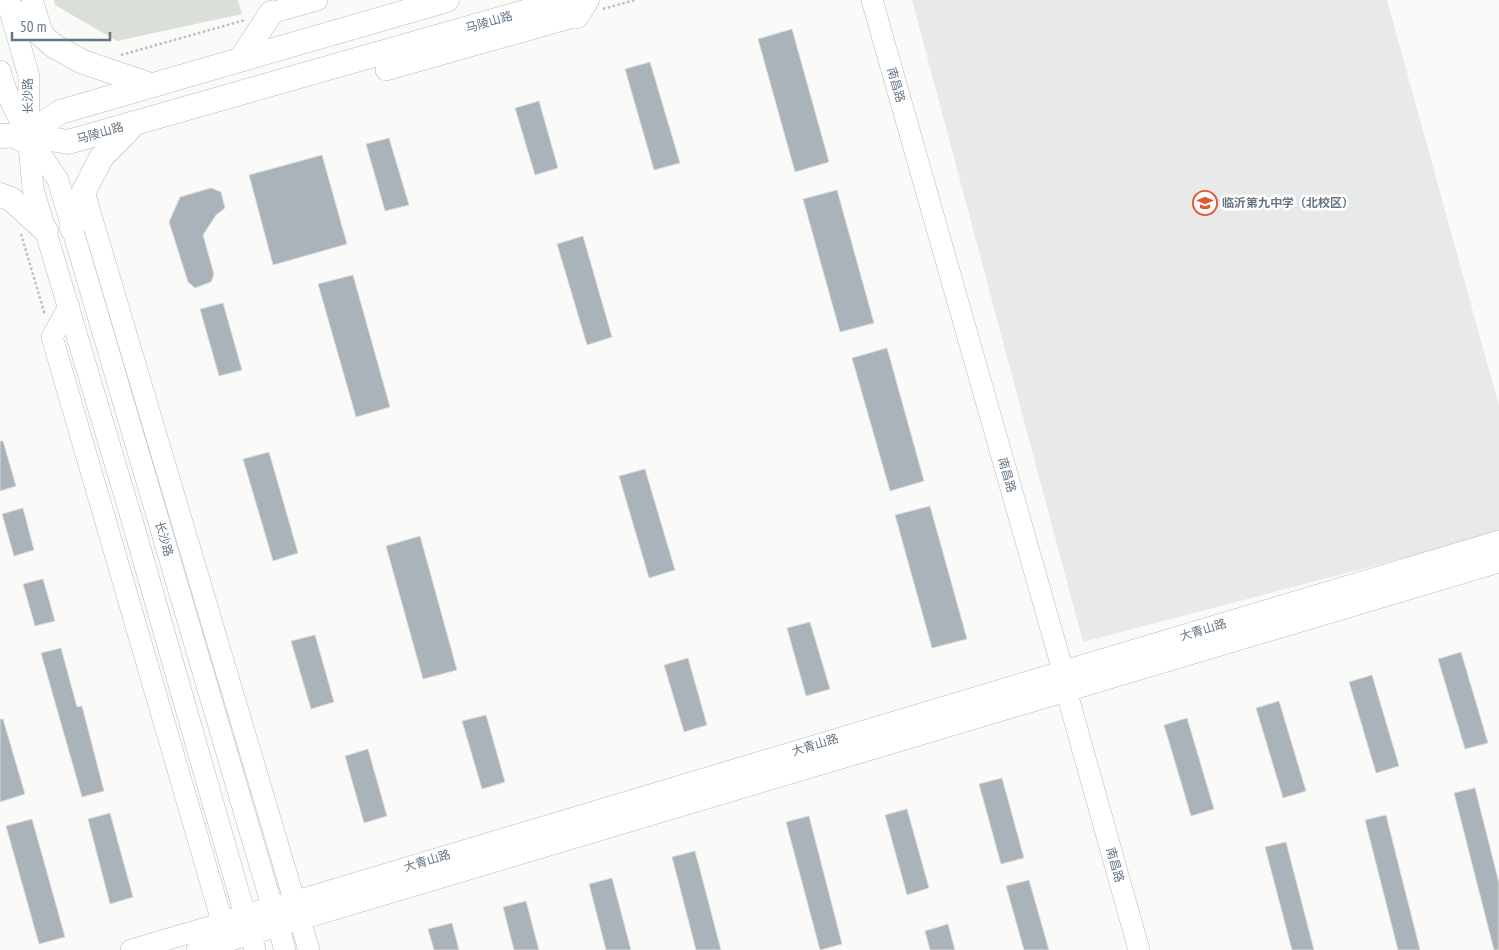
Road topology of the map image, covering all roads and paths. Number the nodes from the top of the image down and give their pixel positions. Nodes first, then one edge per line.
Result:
1 (32, 0) edge
2 (317, 0) edge
3 (447, 0) edge
4 (635, 0) edge
5 (872, 0) edge
6 (7, 3) edge
7 (577, 5) edge
8 (271, 13) junction
9 (44, 38) junction
10 (118, 56) dead end
11 (364, 58) junction
12 (242, 59) junction
13 (386, 70) joint
14 (0, 71) edge
15 (151, 85) junction
16 (135, 123) junction
17 (28, 135) junction
18 (0, 136) edge
19 (0, 150) edge
20 (84, 192) junction
21 (0, 195) edge
22 (19, 227) dead end
23 (72, 229) junction
24 (46, 231) junction
25 (69, 307) junction
26 (102, 331) junction
27 (52, 337) junction
28 (130, 345) junction
29 (1499, 541) edge
30 (1499, 562) edge
31 (1065, 681) junction
32 (297, 910) junction
33 (275, 917) junction
34 (250, 933) edge
35 (227, 938) edge
36 (131, 950) edge
37 (197, 950) edge
38 (285, 950) edge
39 (309, 950) edge
40 (1140, 950) edge

1 - 9 street
2 - 8 street
3 - 12 main road
4 - 7 path
5 - 31 street, 南昌路
6 - 9 main road
6 - 17 street, 长沙路
7 - 11 main road, 马陵山路
7 - 13 street
8 - 10 path
8 - 12 main road
9 - 15 main road
11 - 13 main road
11 - 16 main road, 马陵山路
12 - 15 main road
14 - 17 street, 长沙路
15 - 17 main road
16 - 17 main road, 马陵山路
16 - 20 main road
17 - 18 main road, 马陵山路
17 - 19 main road
17 - 23 street, 长沙路
17 - 24 street, 长沙路
20 - 23 main road
20 - 28 street
21 - 24 main road
22 - 27 path
23 - 26 street, 长沙路
24 - 25 street, 长沙路
25 - 27 street
25 - 34 street, 长沙路
26 - 28 street
26 - 33 street, 长沙路
27 - 35 street
28 - 32 street
29 - 31 street, 大青山路
30 - 31 street, 大青山路
31 - 32 street, 大青山路
31 - 40 street, 南昌路
32 - 33 street, 大青山路
32 - 39 street
33 - 34 street, 大青山路
33 - 38 street, 长沙路
34 - 35 street, 大青山路
35 - 36 street, 大青山路
35 - 37 street, 大青山路

